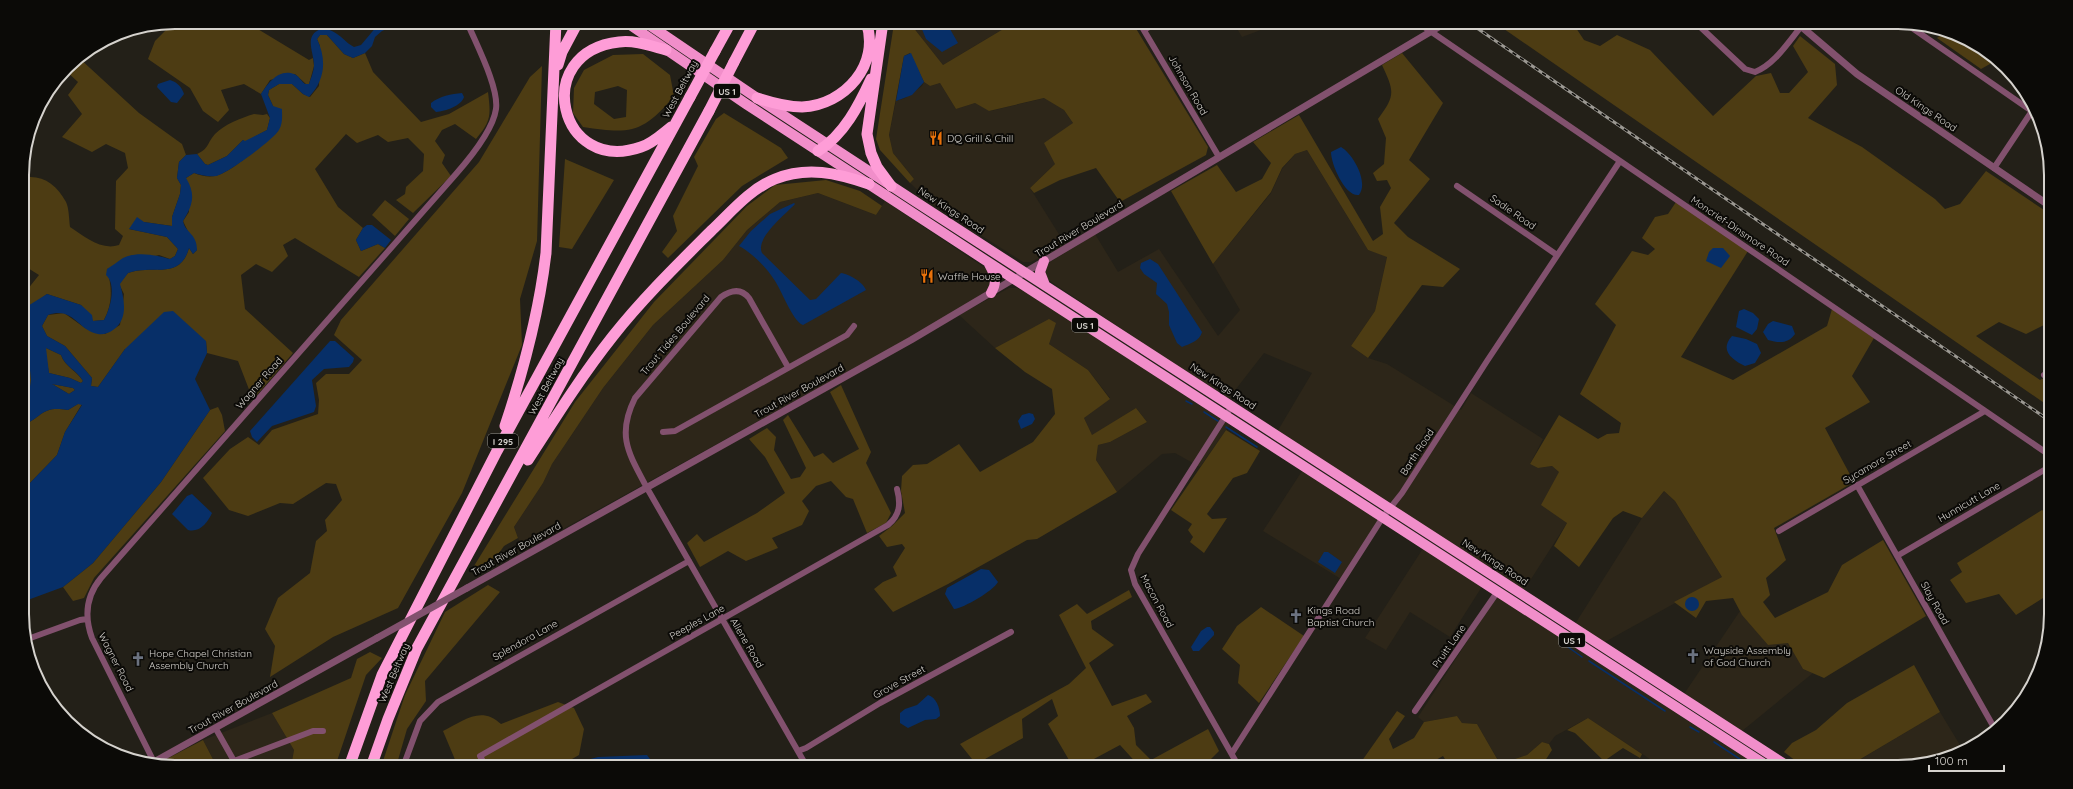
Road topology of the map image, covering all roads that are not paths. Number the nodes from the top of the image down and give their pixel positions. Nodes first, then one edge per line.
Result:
1 (470, 29) edge
2 (556, 29) edge
3 (574, 29) edge
4 (636, 29) edge
5 (655, 29) edge
6 (727, 29) edge
7 (752, 29) edge
8 (867, 29) edge
9 (883, 29) edge
10 (1428, 29) edge
11 (1437, 29) edge
12 (1703, 29) edge
13 (1796, 29) edge
14 (1807, 29) edge
15 (1144, 30) edge
16 (1916, 30) edge
17 (1432, 32) junction
18 (666, 50) junction
19 (876, 69) junction
20 (554, 78) junction
21 (757, 98) junction
22 (2028, 109) edge
23 (2031, 114) edge
24 (675, 124) junction
25 (828, 145) junction
26 (818, 151) junction
27 (1219, 157) junction
28 (1620, 161) junction
29 (1994, 168) junction
30 (869, 184) junction
31 (891, 186) junction
32 (1457, 186) dead end
33 (2044, 202) edge
34 (1557, 255) junction
35 (1044, 261) junction
36 (988, 262) junction
37 (1026, 272) junction
38 (1014, 279) junction
39 (1045, 285) junction
40 (991, 293) junction
41 (1079, 321) junction
42 (854, 326) dead end
43 (1150, 353) junction
44 (1144, 362) junction
45 (788, 367) junction
46 (1200, 385) junction
47 (1232, 406) junction
48 (1985, 411) junction
49 (1227, 415) junction
50 (663, 432) dead end
51 (497, 451) junction
52 (2044, 452) edge
53 (2044, 470) edge
54 (1857, 485) junction
55 (647, 488) junction
56 (897, 489) dead end
57 (494, 508) junction
58 (1391, 509) junction
59 (1383, 517) junction
60 (1779, 531) dead end
61 (1897, 556) junction
62 (689, 561) junction
63 (1498, 591) junction
64 (1552, 613) junction
65 (87, 619) junction
66 (722, 620) junction
67 (1546, 623) junction
68 (1011, 632) dead end
69 (31, 638) edge
70 (1415, 711) dead end
71 (1714, 718) junction
72 (1993, 725) edge
73 (1708, 727) junction
74 (216, 729) junction
75 (322, 731) dead end
76 (798, 751) junction
77 (1232, 753) junction
78 (152, 758) edge
79 (160, 759) edge
80 (233, 760) edge
81 (237, 760) edge
82 (352, 760) edge
83 (373, 760) edge
84 (406, 760) edge
85 (482, 760) edge
86 (803, 760) edge
87 (1236, 760) edge
88 (1758, 760) edge
89 (1778, 760) edge

1 - 65 street, Wagner Road
2 - 20 highway
3 - 20 highway
4 - 18 highway, US 1
5 - 21 highway, New Kings Road / US 1
6 - 24 highway, West Beltway / I 295, bridge
7 - 57 highway, West Beltway / I 295, bridge
8 - 21 highway
9 - 19 highway
10 - 17 street, Moncrief-Dinsmore Road
11 - 17 street, Trout River Boulevard
12 - 13 street
14 - 29 street, Old Kings Road
15 - 27 street, Johnson Road
16 - 22 street
17 - 27 street, Trout River Boulevard
17 - 28 street, Moncrief-Dinsmore Road
18 - 24 highway
18 - 26 highway, US 1
19 - 25 highway
19 - 31 highway
20 - 51 highway
21 - 25 highway, New Kings Road / US 1
23 - 29 street
24 - 51 highway, West Beltway / I 295
25 - 26 highway
25 - 31 highway, New Kings Road / US 1
26 - 30 highway, US 1
27 - 35 street, Trout River Boulevard
28 - 34 street, Barth Road
28 - 48 street, Moncrief-Dinsmore Road
29 - 33 street, Old Kings Road
30 - 36 highway, US 1
30 - 57 highway
31 - 37 highway, New Kings Road / US 1
32 - 34 street, Sadie Road
34 - 58 street, Barth Road
35 - 37 street, Trout River Boulevard
35 - 39 highway
36 - 38 highway, US 1
36 - 40 highway
37 - 38 street, Trout River Boulevard
37 - 39 highway, New Kings Road / US 1
38 - 40 street, Trout River Boulevard
38 - 41 highway, US 1
39 - 43 highway, New Kings Road / US 1
40 - 55 street, Trout River Boulevard
41 - 43 highway
41 - 44 highway, US 1
42 - 45 street
43 - 46 highway, New Kings Road / US 1
44 - 46 highway
44 - 49 highway, US 1
45 - 50 street
45 - 55 street, Trout Tides Boulevard
46 - 47 highway, New Kings Road / US 1
47 - 49 street, Macon Road
47 - 58 highway, New Kings Road / US 1
48 - 52 street, Moncrief-Dinsmore Road
48 - 54 street, Sycamore Street
49 - 59 highway, US 1
49 - 77 street, Macon Road
51 - 82 highway, West Beltway / I 295
53 - 61 street, Hunnicutt Lane
54 - 60 street, Sycamore Street
54 - 61 street, Slay Road
55 - 62 street, Allene Road
55 - 74 street, Trout River Boulevard, bridge
56 - 66 street, Peeples Lane
57 - 83 highway, West Beltway / I 295
58 - 59 street, Barth Road
58 - 64 highway, New Kings Road / US 1
59 - 63 highway, US 1
59 - 77 street, Barth Road
61 - 72 street, Slay Road
62 - 66 street, Allene Road
62 - 84 street, Splendora Lane
63 - 67 highway, US 1
63 - 70 street, Pruitt Lane
64 - 67 street
64 - 71 highway, New Kings Road / US 1
65 - 69 street
65 - 78 street, Wagner Road
66 - 76 street, Allene Road
66 - 85 street, Peeples Lane
67 - 73 highway, US 1
68 - 76 street, Grove Street
71 - 73 street
71 - 89 highway, New Kings Road / US 1
73 - 88 highway, US 1
74 - 79 street, Trout River Boulevard
74 - 80 street
75 - 81 street
76 - 86 street, Allene Road
77 - 87 street, Macon Road

